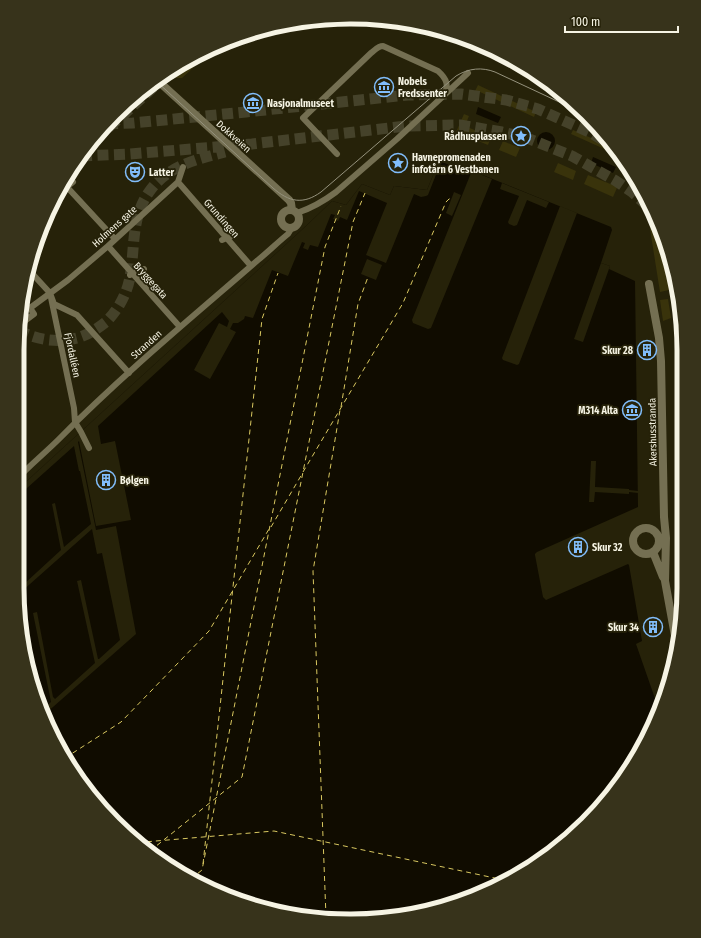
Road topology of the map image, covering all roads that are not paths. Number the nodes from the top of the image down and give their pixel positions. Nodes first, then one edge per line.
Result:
1 (468, 73) dead end
2 (162, 84) edge
3 (444, 96) junction
4 (338, 154) dead end
5 (183, 167) dead end
6 (73, 182) dead end
7 (178, 182) junction
8 (69, 185) edge
9 (67, 187) edge
10 (295, 211) junction
11 (291, 228) junction
12 (114, 239) junction
13 (108, 246) junction
14 (251, 266) junction
15 (144, 269) dead end
16 (33, 274) edge
17 (131, 274) junction
18 (649, 284) dead end
19 (50, 293) junction
20 (26, 320) edge
21 (180, 327) junction
22 (128, 372) junction
23 (75, 422) junction
24 (89, 448) dead end
25 (24, 472) edge
26 (653, 552) dead end
27 (665, 582) junction
28 (674, 628) edge

1 - 3 street
2 - 10 street, Dokkveien
3 - 4 street
3 - 10 street
5 - 7 street, Holmens gate
6 - 8 street
7 - 12 street, Holmens gate
7 - 14 street, Grundingen
9 - 12 street
10 - 11 street
10 - 11 street
11 - 14 street, Stranden
12 - 13 street, Holmens gate
13 - 17 street, Bryggegata
13 - 19 street, Holmens gate
14 - 21 street, Stranden
15 - 17 street
16 - 19 street
17 - 21 street, Bryggegata
18 - 27 street, Akershusstranda
19 - 20 street, Holmens gate
19 - 22 street
19 - 23 street, Fjordalléen
21 - 22 street, Stranden
22 - 23 street, Stranden
23 - 24 street
23 - 25 street, Stranden
26 - 27 street, Akershusstranda
27 - 28 street, Akershusstranda

